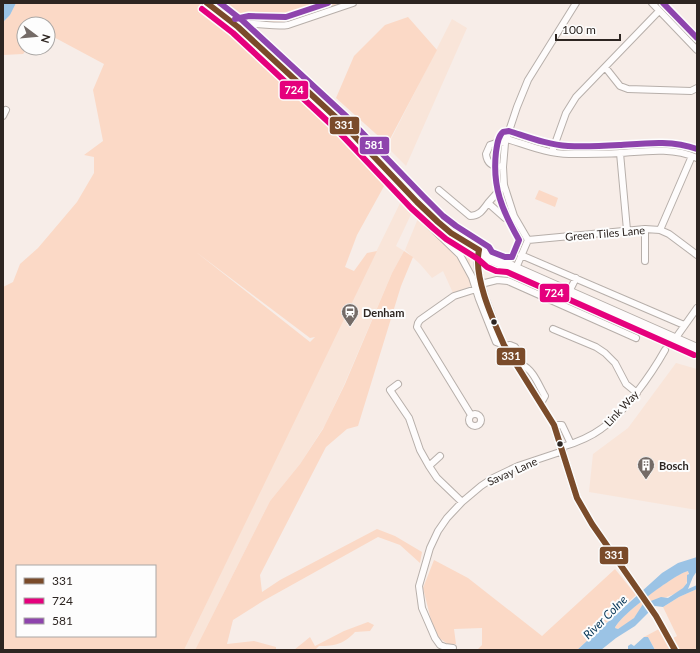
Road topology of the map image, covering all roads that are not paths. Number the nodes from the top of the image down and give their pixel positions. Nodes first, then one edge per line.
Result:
1 (208, 3) edge
2 (353, 3) edge
3 (576, 3) edge
4 (652, 3) edge
5 (659, 11) junction
6 (238, 27) junction
7 (697, 49) edge
8 (605, 67) junction
9 (697, 88) edge
10 (506, 141) junction
11 (552, 152) junction
12 (620, 153) junction
13 (694, 157) edge
14 (503, 167) junction
15 (504, 185) junction
16 (439, 190) dead end
17 (488, 203) junction
18 (514, 216) junction
19 (433, 218) junction
20 (645, 228) junction
21 (627, 230) junction
22 (660, 230) junction
23 (528, 240) junction
24 (482, 252) junction
25 (521, 255) junction
26 (697, 255) edge
27 (645, 262) dead end
28 (516, 268) junction
29 (576, 278) junction
30 (547, 282) junction
31 (481, 284) junction
32 (476, 290) junction
33 (570, 292) junction
34 (485, 297) junction
35 (479, 299) junction
36 (548, 299) junction
37 (697, 308) edge
38 (684, 325) junction
39 (553, 329) dead end
40 (636, 338) dead end
41 (675, 339) junction
42 (504, 346) junction
43 (697, 348) edge
44 (665, 350) dead end
45 (398, 384) dead end
46 (637, 393) junction
47 (471, 415) dead end
48 (554, 425) junction
49 (571, 444) junction
50 (562, 449) junction
51 (440, 456) dead end
52 (429, 466) junction
53 (462, 502) junction
54 (453, 648) dead end
55 (675, 650) edge

1 - 6 main road
2 - 6 street
3 - 10 street
4 - 5 street
5 - 7 street
5 - 8 street
6 - 19 main road
8 - 9 street
8 - 11 street
10 - 11 street
10 - 14 street
10 - 14 street
11 - 12 street
12 - 13 street
12 - 21 street
13 - 22 street
14 - 15 street
15 - 17 street
15 - 18 street
16 - 17 street
17 - 18 street
18 - 23 street
19 - 24 main road
19 - 32 street
20 - 21 street, Green Tiles Lane
20 - 22 street, Green Tiles Lane
20 - 27 street
21 - 23 street, Green Tiles Lane
22 - 26 street, Green Tiles Lane
23 - 25 street
24 - 28 main road
24 - 31 street
25 - 28 street
25 - 29 street
28 - 30 main road
29 - 33 street
29 - 38 street
30 - 33 main road
30 - 36 street
31 - 34 street
31 - 36 street
32 - 35 street
32 - 47 street
33 - 41 main road
34 - 35 street
34 - 42 street
35 - 42 street
36 - 40 street
37 - 38 street
38 - 41 street
39 - 46 street
41 - 43 main road
42 - 48 street
44 - 46 street, Link Way
45 - 52 street
46 - 49 street, Link Way
48 - 49 street
48 - 50 street
49 - 50 street, Link Way
50 - 53 street, Savay Lane
50 - 55 street
51 - 52 street
52 - 53 street
53 - 54 street, Savay Lane

